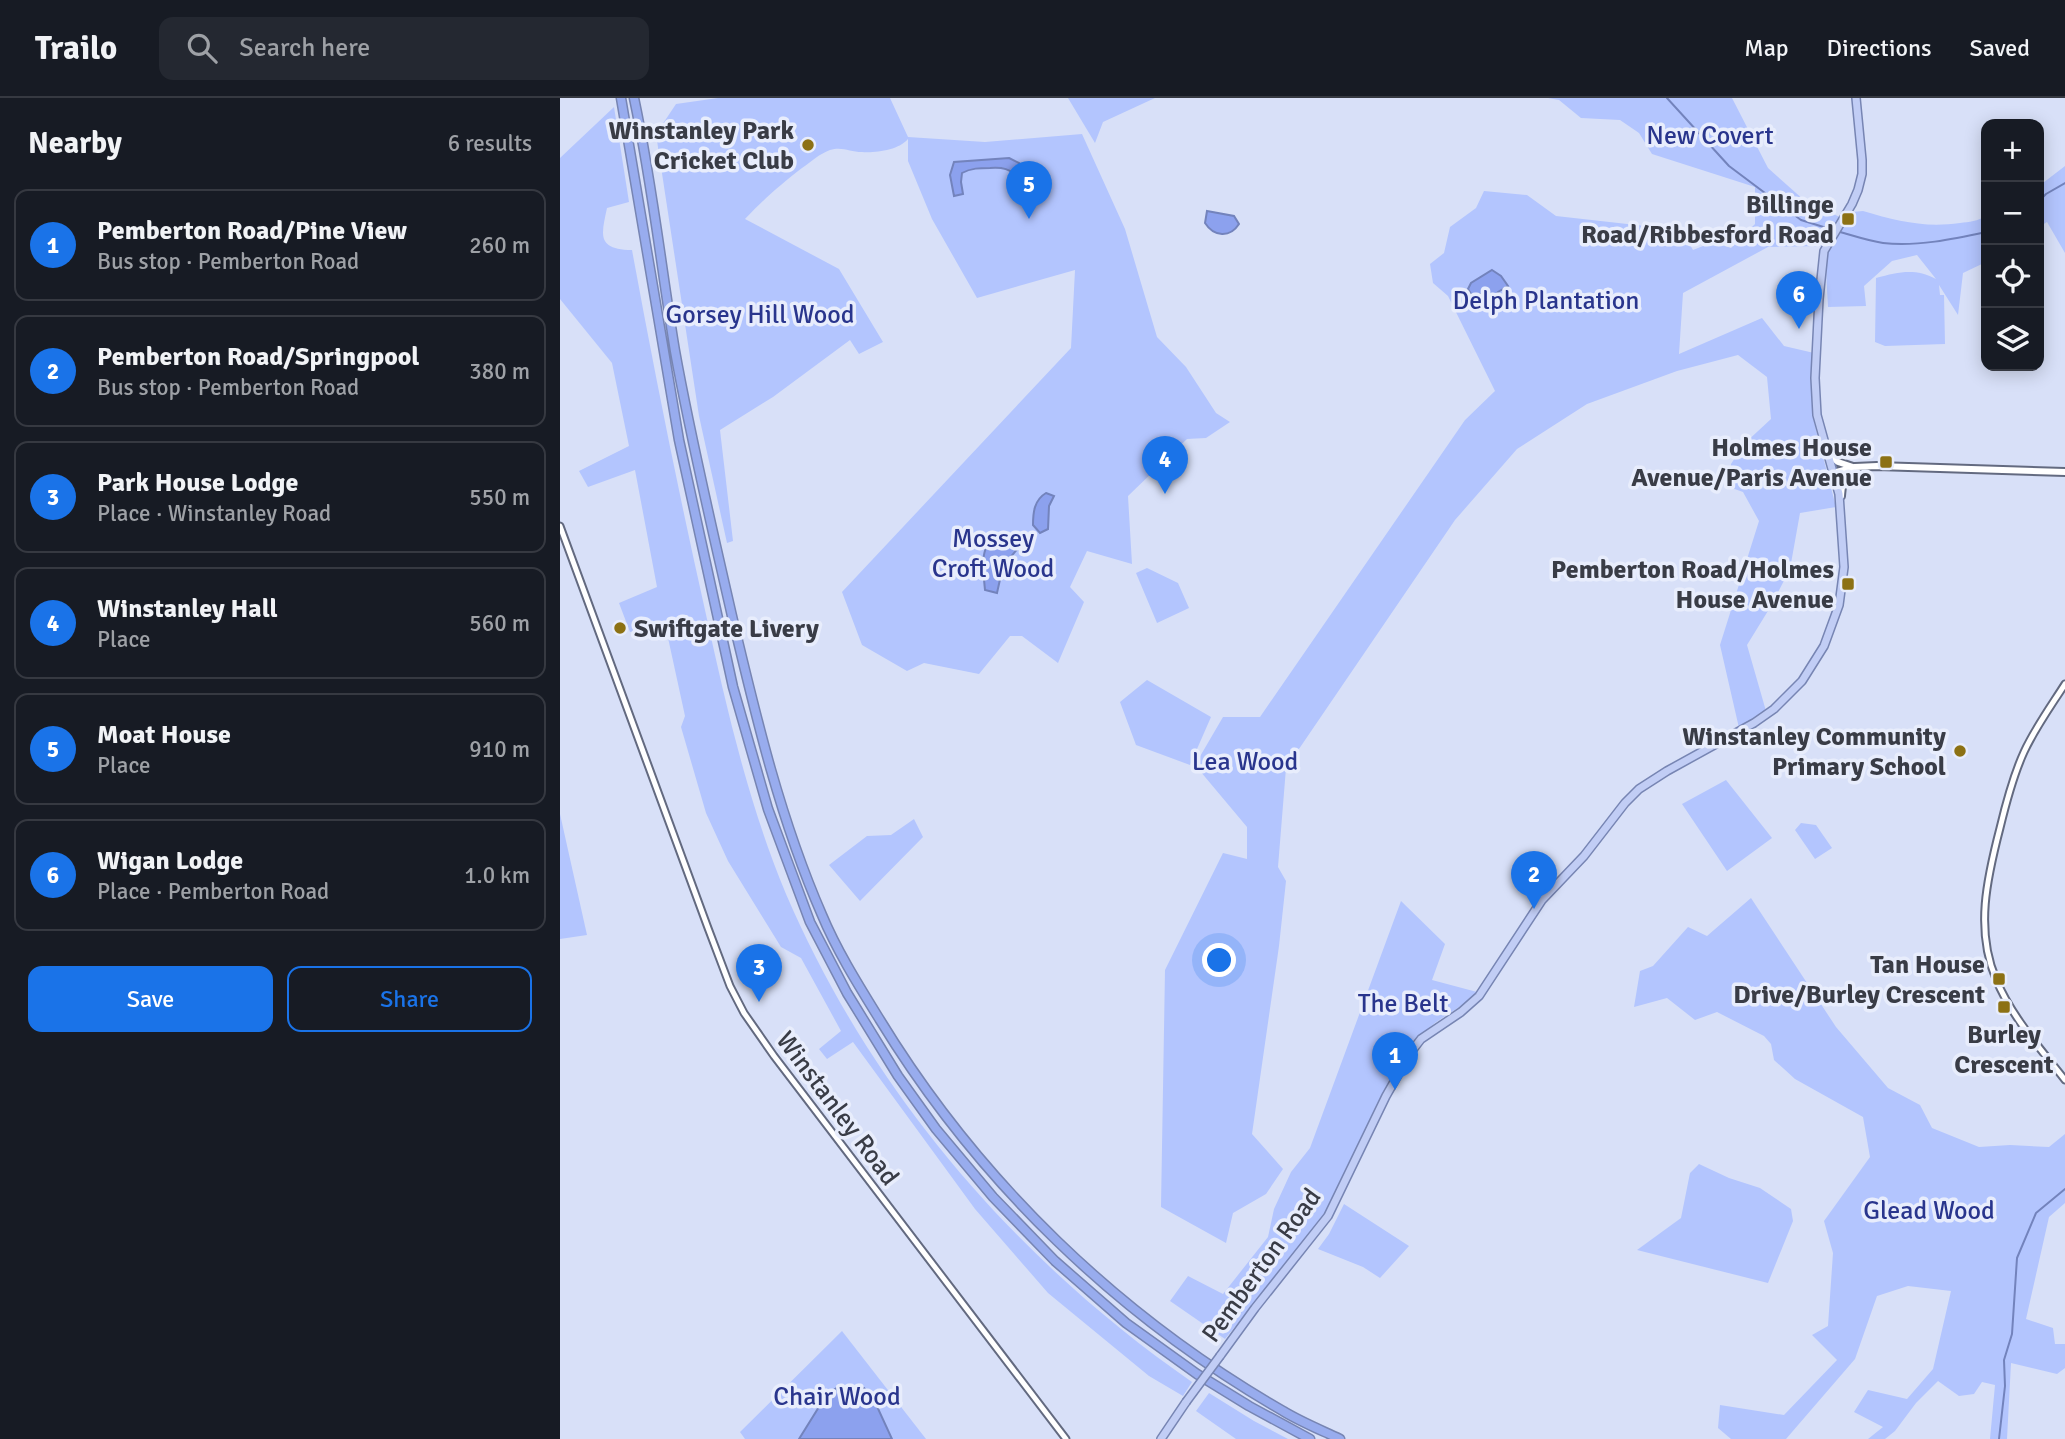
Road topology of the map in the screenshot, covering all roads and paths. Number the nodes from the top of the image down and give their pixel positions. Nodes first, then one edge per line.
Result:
1 (621, 98) edge
2 (635, 98) edge
3 (1856, 98) edge
4 (1826, 451) junction
5 (1877, 466) junction
6 (1855, 467) junction
7 (2065, 472) edge
8 (1833, 473) junction
9 (1840, 503) junction
10 (560, 526) edge
11 (2065, 684) edge
12 (2065, 1080) edge
13 (1066, 1439) edge
14 (1161, 1439) edge
15 (1310, 1439) edge
16 (1340, 1439) edge

1 - 15 highway
2 - 16 highway
3 - 4 main road, Pemberton Road
4 - 6 main road
4 - 8 main road, Pemberton Road
5 - 6 main road
5 - 7 main road
5 - 9 main road
6 - 8 main road
8 - 9 main road, Pemberton Road
9 - 14 main road, Pemberton Road, bridge
10 - 13 street, Winstanley Road
11 - 12 street

